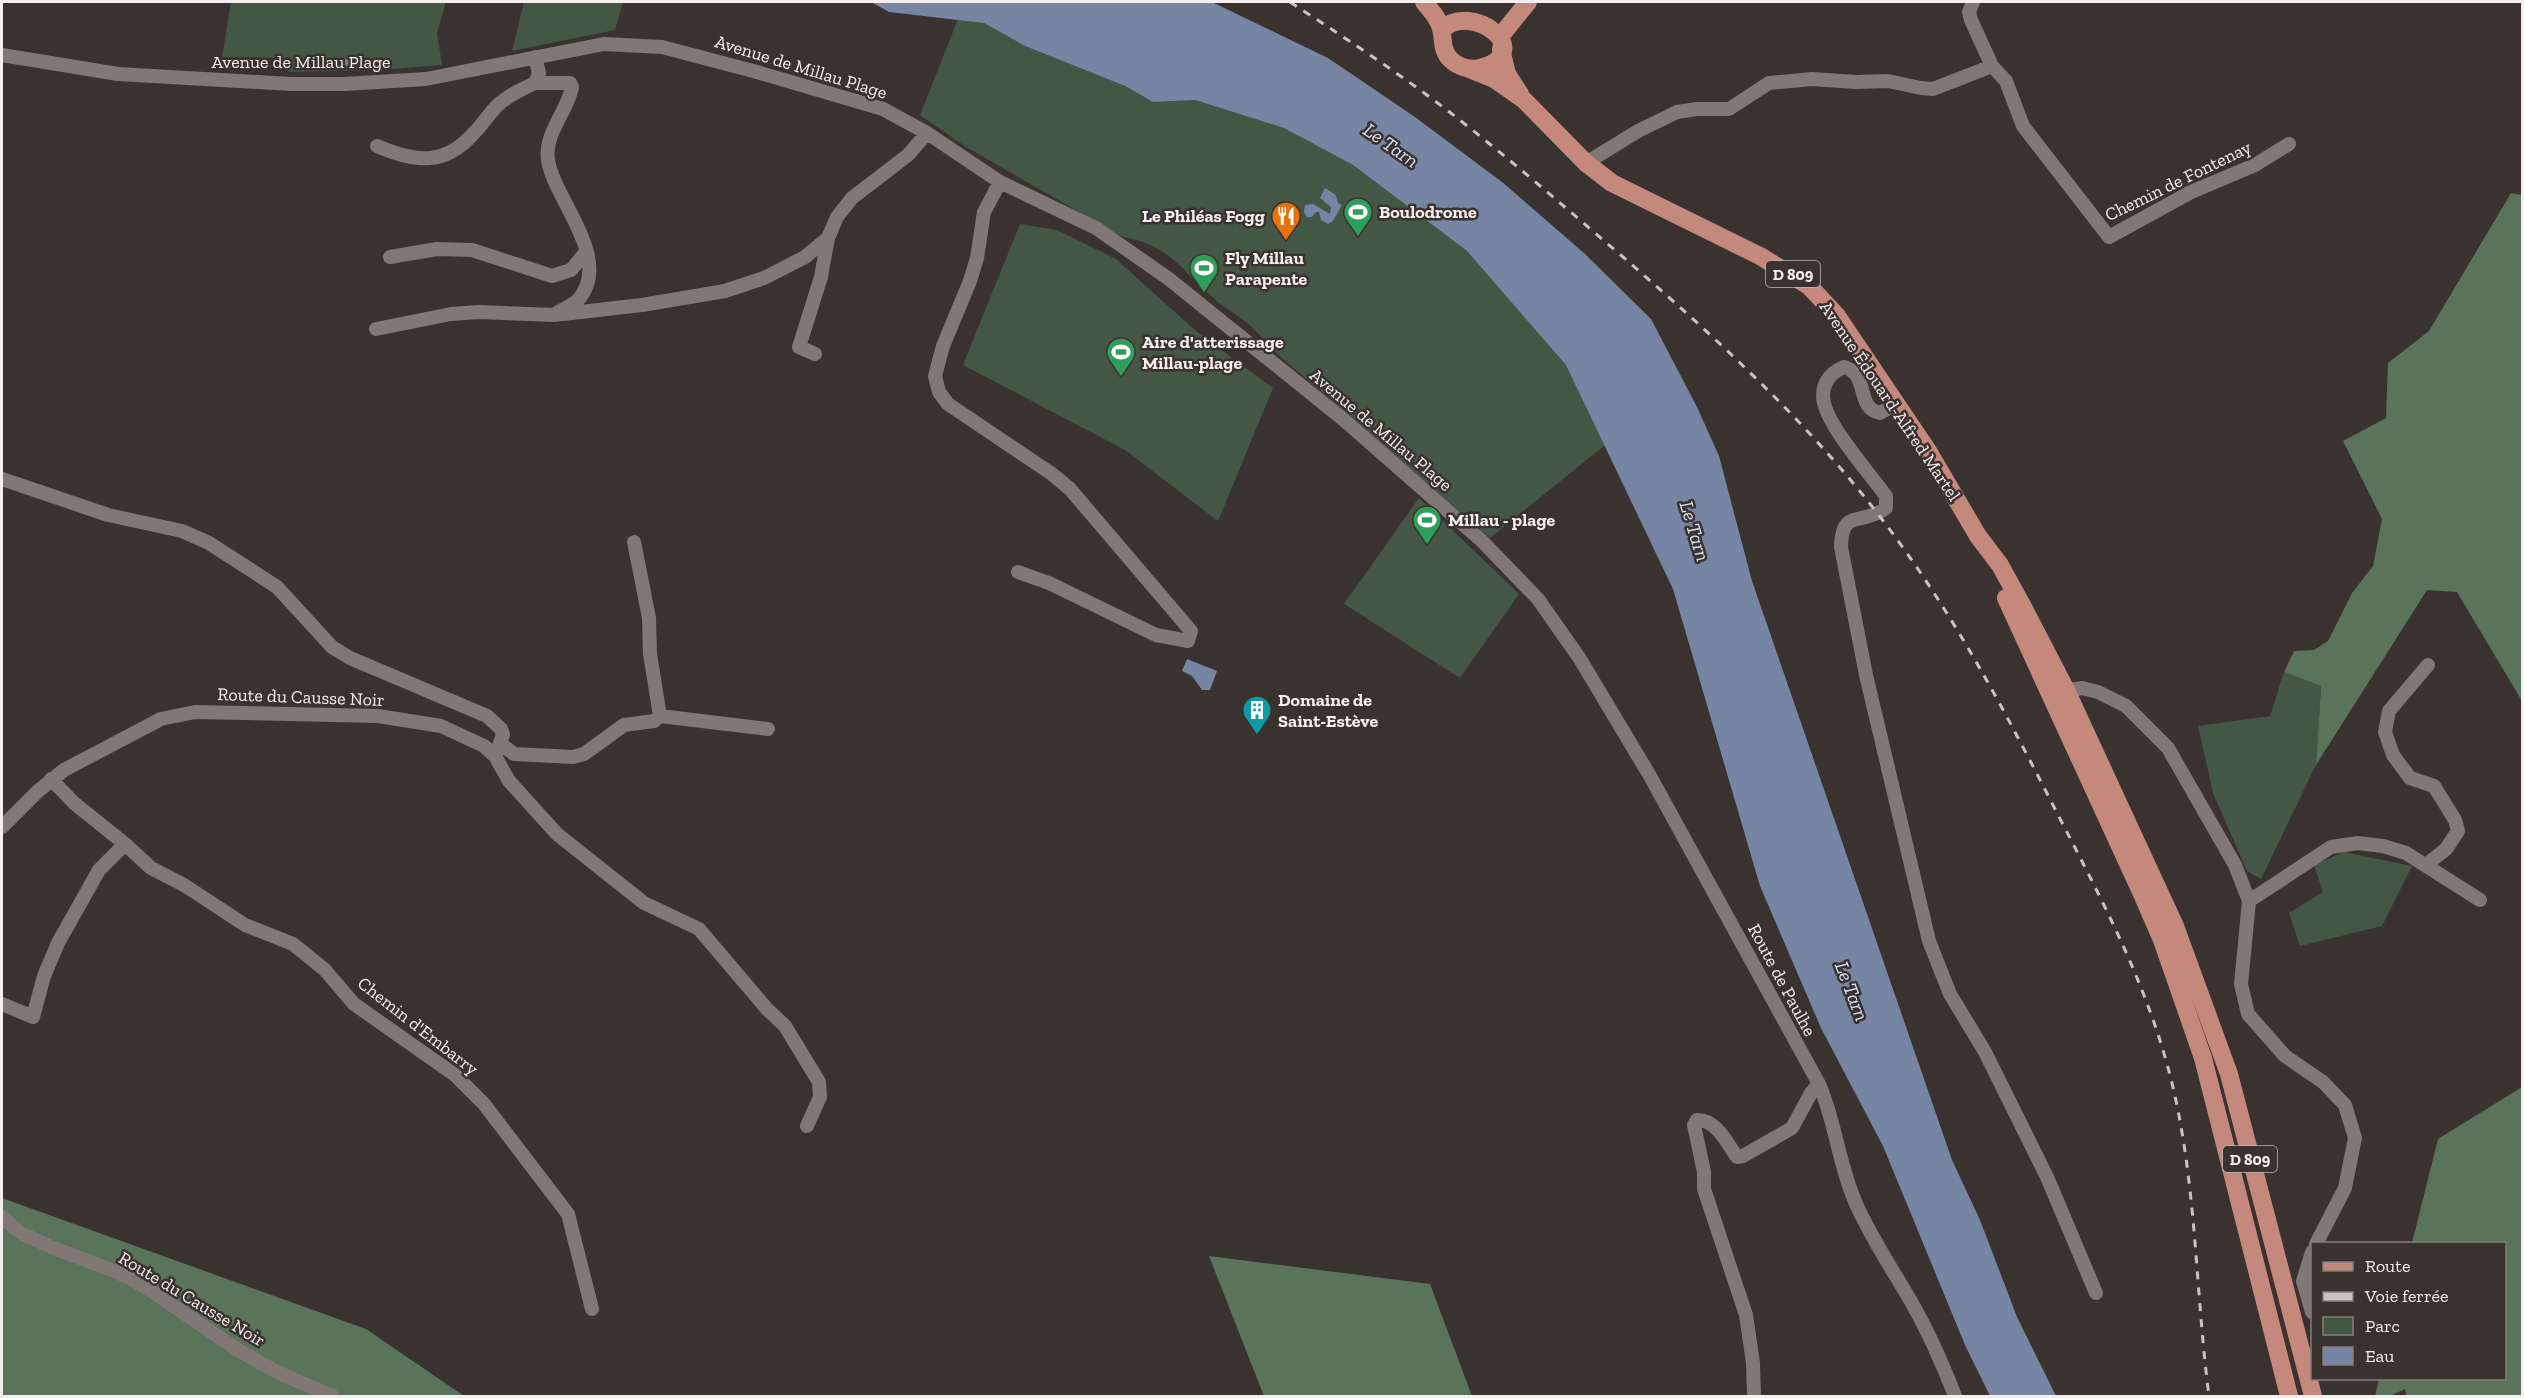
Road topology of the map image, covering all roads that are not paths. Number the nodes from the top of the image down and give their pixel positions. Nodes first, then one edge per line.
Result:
1 (1424, 2) edge
2 (1442, 2) edge
3 (1515, 2) edge
4 (1528, 2) edge
5 (1973, 2) edge
6 (1460, 9) junction
7 (1490, 12) junction
8 (1442, 30) junction
9 (1502, 41) junction
10 (2, 55) edge
11 (535, 57) junction
12 (1992, 66) junction
13 (1469, 69) junction
14 (535, 83) junction
15 (1524, 100) junction
16 (927, 133) junction
17 (2289, 144) dead end
18 (377, 146) dead end
19 (1586, 163) junction
20 (1000, 182) junction
21 (828, 238) junction
22 (586, 252) junction
23 (390, 257) dead end
24 (554, 315) junction
25 (376, 328) dead end
26 (815, 354) dead end
27 (1896, 404) junction
28 (2, 479) edge
29 (634, 542) dead end
30 (1018, 572) dead end
31 (1538, 599) joint
32 (2428, 665) dead end
33 (2066, 691) junction
34 (660, 716) junction
35 (768, 729) dead end
36 (498, 749) junction
37 (51, 780) junction
38 (2, 827) edge
39 (125, 844) junction
40 (2426, 865) junction
41 (2480, 900) dead end
42 (2249, 901) junction
43 (2, 1004) edge
44 (1819, 1084) junction
45 (807, 1126) dead end
46 (2, 1217) edge
47 (2317, 1242) edge
48 (2311, 1257) edge
49 (2096, 1293) dead end
50 (2311, 1306) edge
51 (592, 1309) dead end
52 (332, 1396) edge
53 (1754, 1396) edge
54 (1955, 1396) edge
55 (2289, 1396) edge
56 (2313, 1396) edge

1 - 8 main road
2 - 6 main road
3 - 7 main road
4 - 9 main road
5 - 12 street
6 - 7 main road
6 - 8 main road
7 - 9 main road
8 - 13 main road
9 - 13 main road
9 - 15 main road, Avenue Édouard-Alfred Martel / D 809
10 - 11 street, Avenue de Millau Plage
11 - 14 street
11 - 16 street, Avenue de Millau Plage
12 - 17 street, Chemin de Fontenay
12 - 19 street
13 - 15 main road, Avenue Édouard-Alfred Martel / D 809
14 - 18 street
14 - 22 street
15 - 19 main road, Avenue Édouard-Alfred Martel / D 809
16 - 20 street, Avenue de Millau Plage
16 - 21 street
19 - 27 main road, Avenue Édouard-Alfred Martel / D 809
20 - 30 street
20 - 31 street, Avenue de Millau Plage
21 - 24 street
21 - 26 street
22 - 23 street
22 - 24 street
24 - 25 street
27 - 33 main road, Avenue Édouard-Alfred Martel / D 809
27 - 49 street
28 - 36 street, Route du Causse Noir
29 - 34 street
31 - 44 street, Route de Paulhe
32 - 40 street
33 - 42 street
33 - 55 main road, D 809
33 - 56 main road, D 809
34 - 35 street
34 - 36 street
36 - 37 street, Route du Causse Noir
36 - 45 street
37 - 38 street, Route du Causse Noir
37 - 39 street, Chemin d'Embarry
39 - 43 street
39 - 51 street, Chemin d'Embarry
40 - 41 street
40 - 42 street
42 - 47 street
44 - 53 street
44 - 54 street, Route de Paulhe
46 - 52 street, Route du Causse Noir
48 - 50 street

